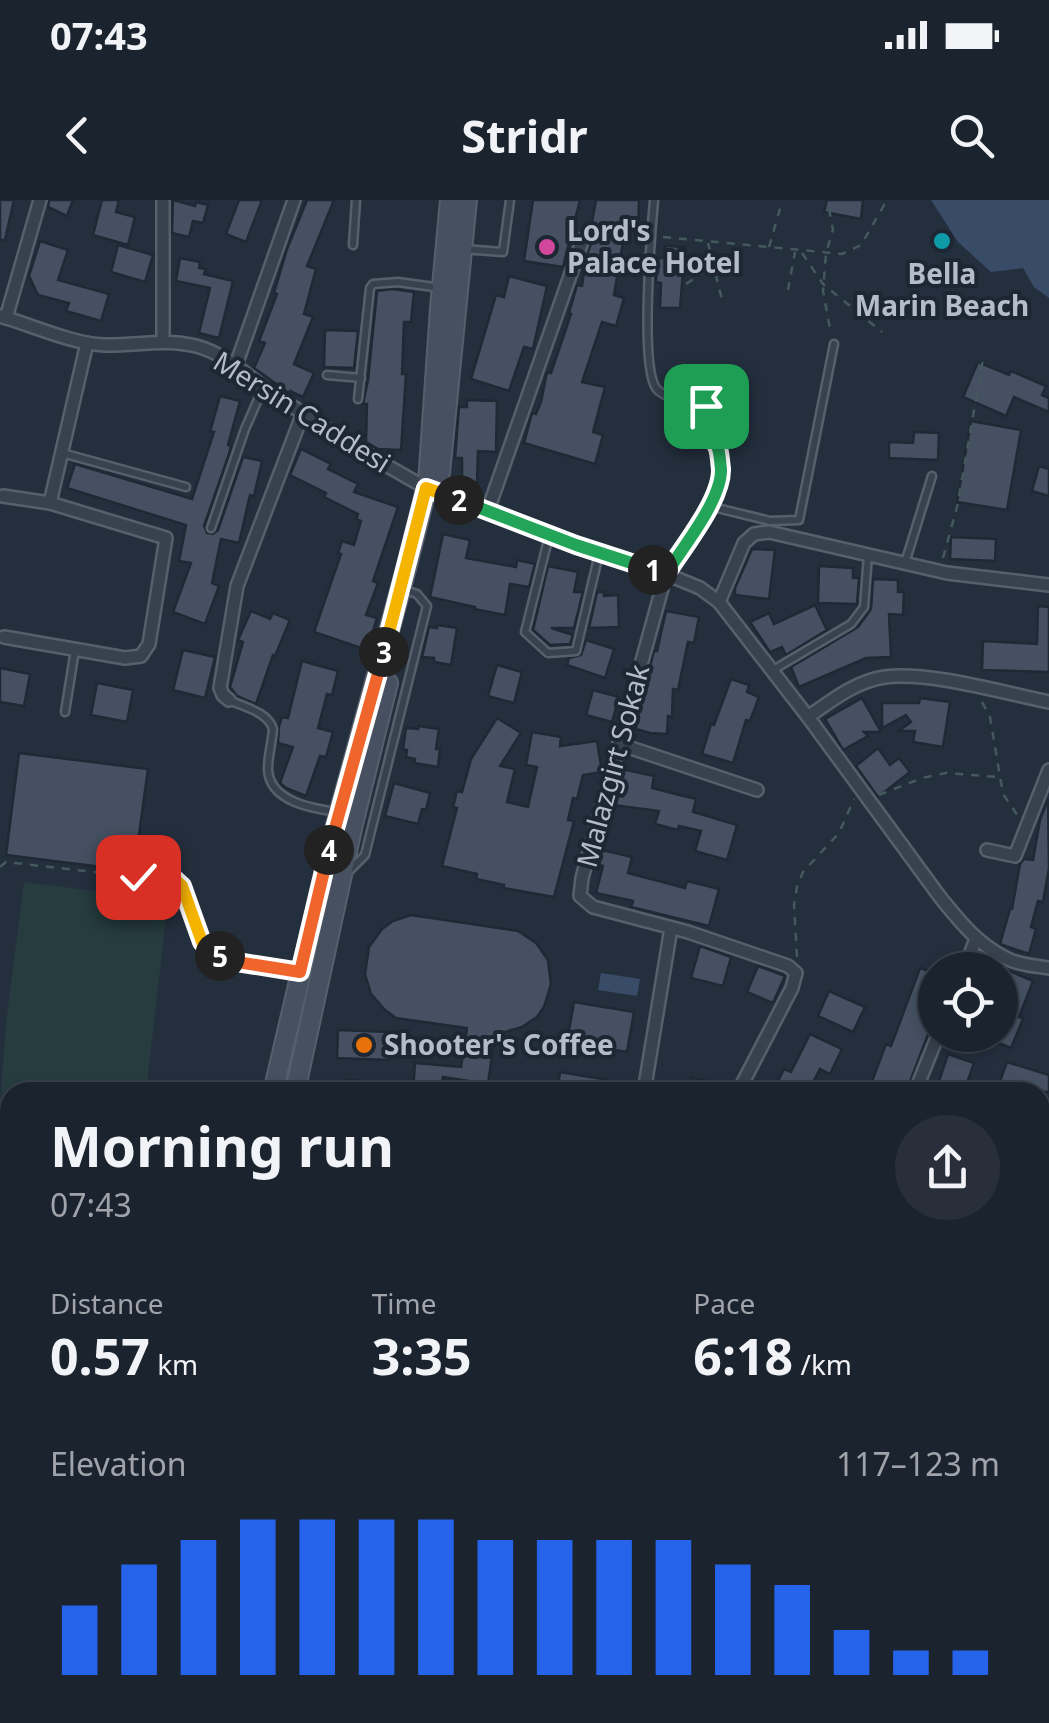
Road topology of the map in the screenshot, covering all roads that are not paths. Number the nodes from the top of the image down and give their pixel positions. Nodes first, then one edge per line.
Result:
1 (40, 200) edge
2 (163, 200) edge
3 (294, 200) edge
4 (356, 200) edge
5 (450, 200) edge
6 (467, 200) edge
7 (510, 200) edge
8 (654, 200) edge
9 (583, 239) dead end
10 (353, 245) dead end
11 (462, 249) junction
12 (442, 288) junction
13 (3, 317) edge
14 (87, 342) junction
15 (163, 342) junction
16 (834, 344) road end
17 (236, 364) junction
18 (328, 376) dead end
19 (361, 378) junction
20 (264, 387) junction
21 (358, 400) dead end
22 (302, 413) junction
23 (700, 419) junction
24 (708, 432) junction
25 (60, 452) junction
26 (932, 476) dead end
27 (186, 488) dead end
28 (434, 491) junction
29 (3, 496) dead end
30 (50, 503) junction
31 (709, 506) junction
32 (488, 510) junction
33 (210, 528) dead end
34 (549, 534) junction
35 (599, 552) junction
36 (868, 556) junction
37 (905, 563) junction
38 (666, 574) junction
39 (1049, 584) edge
40 (719, 602) junction
41 (4, 637) dead end
42 (76, 650) junction
43 (772, 670) junction
44 (229, 700) joint
45 (1049, 702) edge
46 (65, 712) dead end
47 (808, 717) junction
48 (619, 744) junction
49 (1049, 770) edge
50 (757, 790) dead end
51 (340, 812) junction
52 (987, 850) dead end
53 (146, 860) road end
54 (671, 928) junction
55 (976, 939) junction
56 (971, 952) edge
57 (1049, 968) edge
58 (300, 972) junction
59 (932, 1052) edge
60 (275, 1082) edge
61 (297, 1082) edge
62 (646, 1082) edge
63 (743, 1082) edge
64 (921, 1082) edge

1 - 13 street
2 - 15 street
3 - 17 street
4 - 10 lane
5 - 12 street
6 - 11 street
7 - 11 lane
8 - 23 lane
9 - 32 street
11 - 28 street
12 - 19 lane
12 - 28 street
13 - 14 street, Mersin Caddesi
14 - 15 street, Mersin Caddesi
14 - 25 street
15 - 17 street, Mersin Caddesi
16 - 31 lane
17 - 20 street, Mersin Caddesi
18 - 19 lane
19 - 21 lane
20 - 22 street, Mersin Caddesi
20 - 33 lane
22 - 28 street, Mersin Caddesi
22 - 44 street
23 - 24 lane
23 - 24 lane
24 - 31 lane
25 - 27 lane
25 - 30 street
26 - 37 lane
28 - 32 street, Mersin Caddesi
28 - 51 street
28 - 61 street
29 - 30 street
30 - 42 street
31 - 38 lane
32 - 34 street, Mersin Caddesi
34 - 35 street, Mersin Caddesi
34 - 35 lane
35 - 38 street, Mersin Caddesi
36 - 37 street
36 - 40 street
36 - 43 lane
37 - 39 street
38 - 40 street, Mersin Caddesi
38 - 48 street, Malazgirt Sokak
40 - 43 street
41 - 42 street
42 - 46 lane
43 - 47 street
44 - 51 lane
45 - 47 street
47 - 55 street
48 - 50 street
48 - 54 street, Malazgirt Sokak
49 - 52 street
51 - 58 street
53 - 58 lane
54 - 62 street
54 - 63 street, Malazgirt Sokak
55 - 56 street
55 - 57 street
58 - 60 street
59 - 64 street

